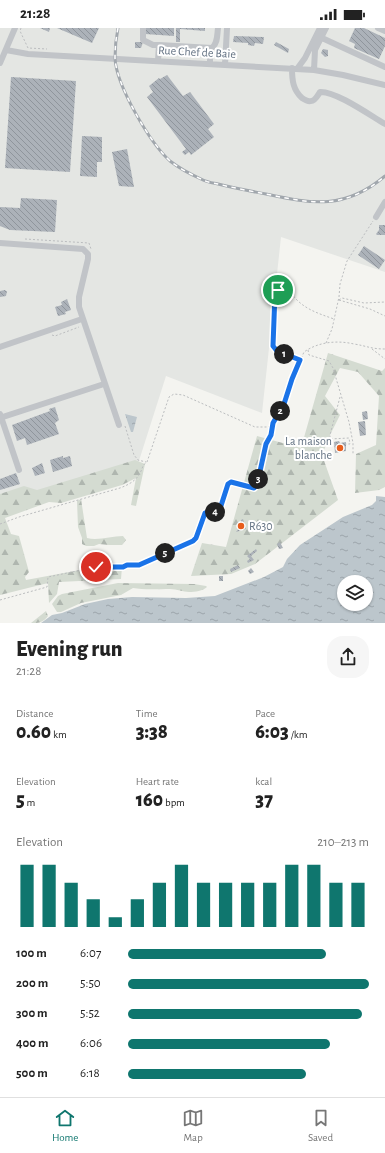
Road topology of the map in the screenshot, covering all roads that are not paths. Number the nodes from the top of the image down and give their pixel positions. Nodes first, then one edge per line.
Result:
1 (15, 28) edge
2 (143, 28) edge
3 (218, 28) edge
4 (227, 28) edge
5 (320, 28) edge
6 (326, 28) edge
7 (378, 28) edge
8 (385, 31) edge
9 (322, 38) junction
10 (159, 45) junction
11 (210, 48) junction
12 (6, 50) junction
13 (158, 61) junction
14 (0, 63) edge
15 (210, 64) junction
16 (225, 65) junction
17 (385, 67) edge
18 (295, 68) junction
19 (314, 70) junction
20 (385, 85) edge
21 (385, 124) edge
22 (385, 202) edge
23 (376, 217) road end
24 (0, 243) edge
25 (82, 319) junction
26 (0, 347) edge
27 (104, 384) junction
28 (0, 417) edge
29 (119, 425) dead end
30 (19, 470) dead end

1 - 12 street
2 - 10 street
3 - 11 street
4 - 16 street
5 - 18 street
6 - 9 street
7 - 8 street
9 - 17 street
9 - 19 street
10 - 11 street
10 - 13 street
11 - 15 street
12 - 13 street, Rue Chef de Baie
12 - 14 street
13 - 15 street, Rue Chef de Baie
15 - 16 street, Rue Chef de Baie
16 - 18 street, Rue Chef de Baie
18 - 19 street, Rue Chef de Baie
18 - 21 street
19 - 20 street, Rue Chef de Baie
22 - 23 street
24 - 25 street
25 - 26 street
25 - 27 street
27 - 28 street
27 - 29 street
28 - 30 street

